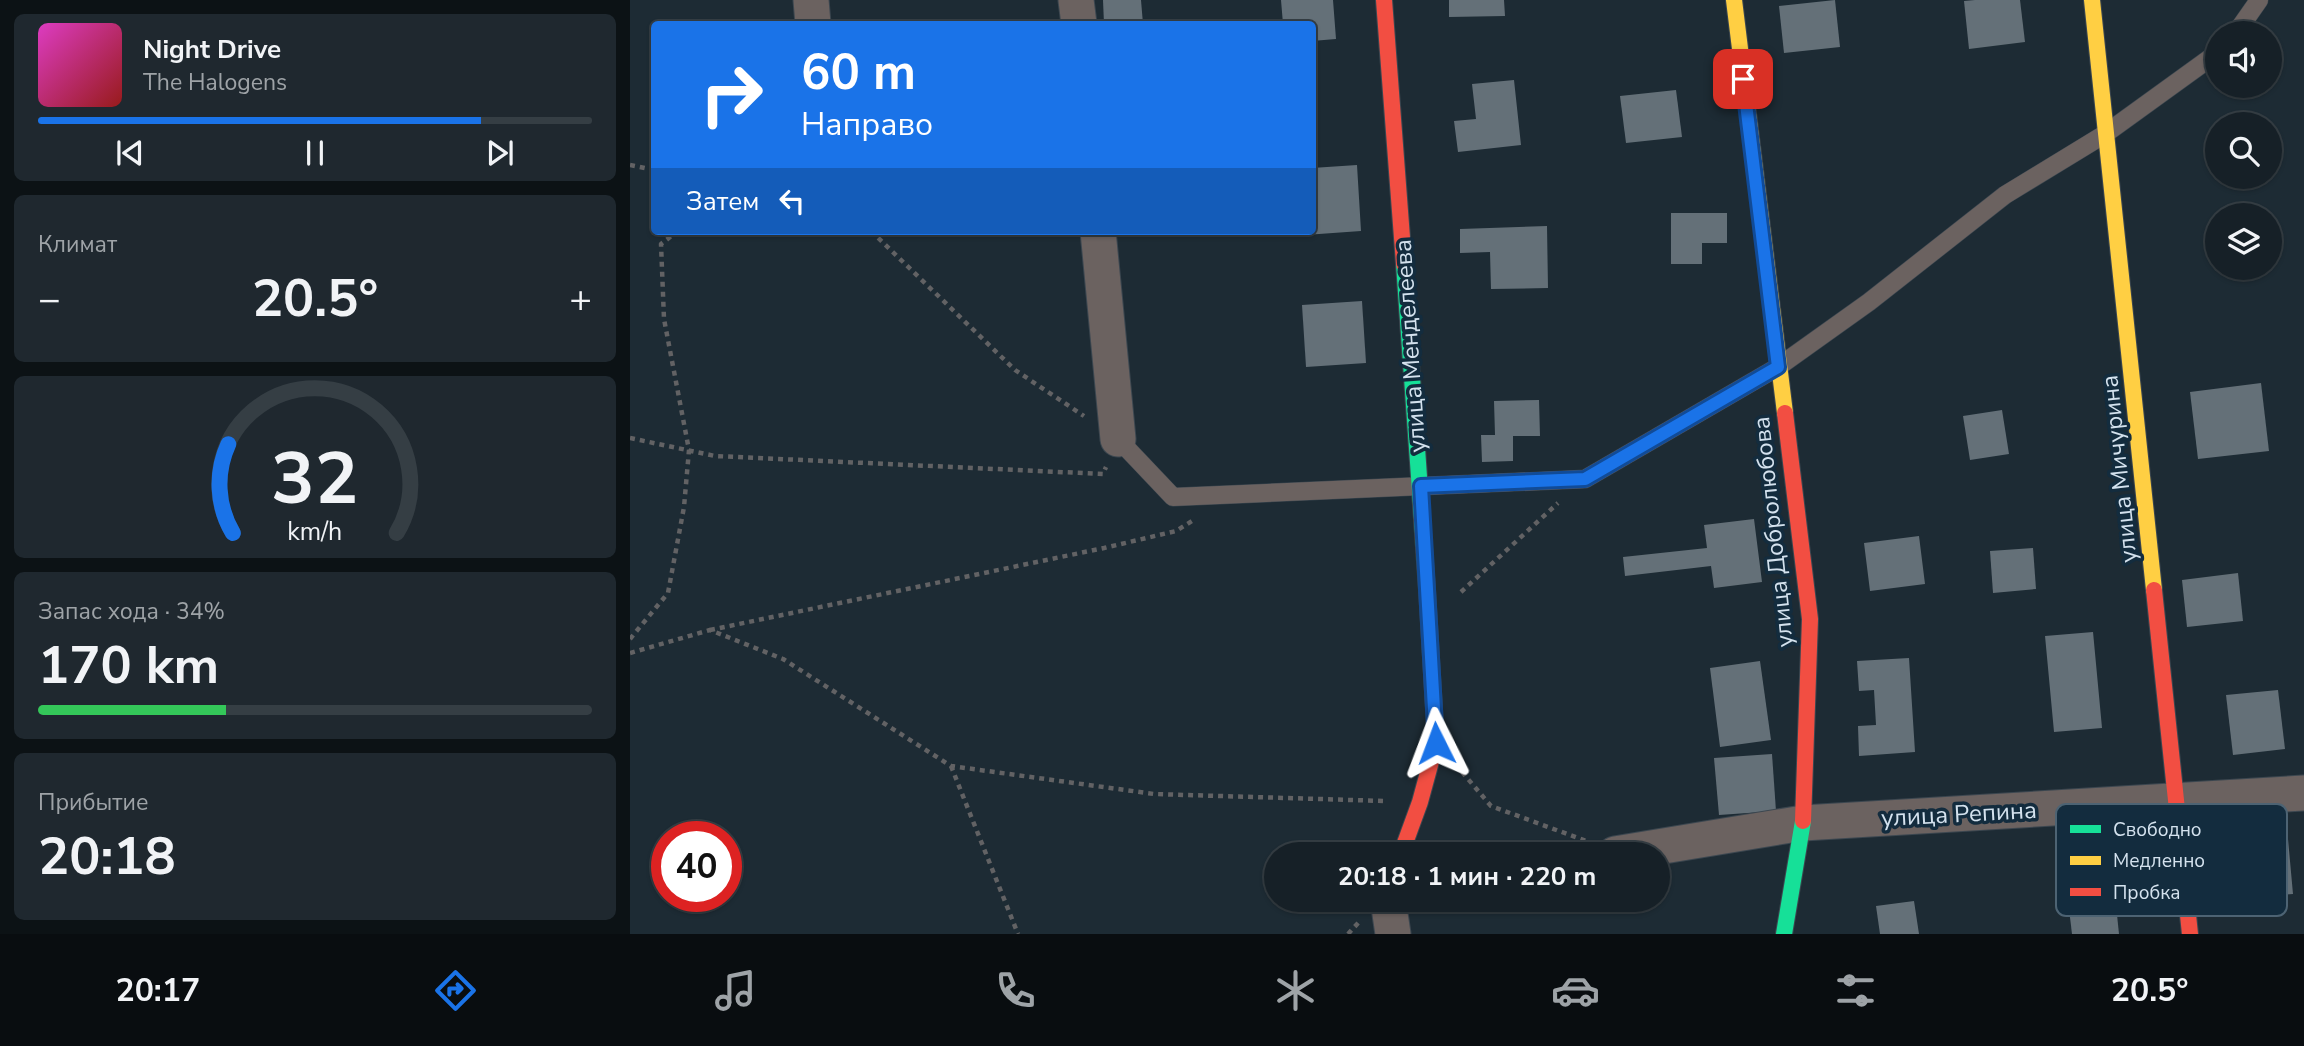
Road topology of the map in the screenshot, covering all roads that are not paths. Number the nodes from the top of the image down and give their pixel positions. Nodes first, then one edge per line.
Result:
1 (811, 0) edge
2 (1076, 0) edge
3 (1384, 0) edge
4 (1734, 0) edge
5 (2092, 0) edge
6 (2259, 0) edge
7 (813, 21) edge
8 (1079, 21) edge
9 (2244, 21) edge
10 (2205, 62) edge
11 (2105, 134) junction
12 (1098, 235) edge
13 (1778, 367) junction
14 (1118, 439) joint
15 (1421, 486) junction
16 (2304, 793) edge
17 (2178, 802) junction
18 (2142, 804) edge
19 (2056, 809) edge
20 (1803, 823) junction
21 (1405, 842) edge
22 (1670, 845) edge
23 (1390, 912) edge
24 (2188, 916) edge
25 (1393, 934) edge
26 (1784, 934) edge
27 (2190, 934) edge

1 - 7 street
2 - 8 street
3 - 15 street, улица Менделеева
4 - 13 street, улица Добролюбова
5 - 11 street, улица Мичурина
6 - 9 lane
10 - 11 lane
11 - 13 lane
11 - 17 street, улица Мичурина
12 - 14 street
13 - 15 lane
13 - 20 street, улица Добролюбова
14 - 15 lane
15 - 21 street, улица Менделеева
16 - 17 street, улица Репина
17 - 18 street, улица Репина
19 - 20 street, улица Репина
20 - 22 street, улица Репина
20 - 26 street, улица Добролюбова
23 - 25 street
24 - 27 street, улица Мичурина

